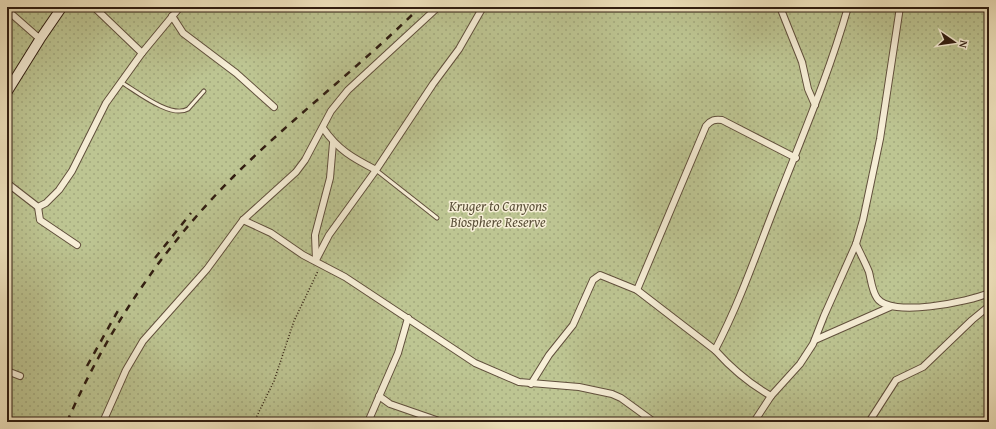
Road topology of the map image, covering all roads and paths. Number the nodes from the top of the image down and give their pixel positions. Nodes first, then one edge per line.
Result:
1 (62, 7) edge
2 (94, 7) edge
3 (180, 7) edge
4 (438, 7) edge
5 (483, 7) edge
6 (780, 7) edge
7 (848, 7) edge
8 (900, 7) edge
9 (7, 10) edge
10 (172, 16) junction
11 (40, 38) junction
12 (142, 53) junction
13 (121, 82) junction
14 (204, 91) dead end
15 (7, 92) edge
16 (814, 105) junction
17 (274, 107) dead end
18 (323, 128) junction
19 (333, 143) junction
20 (796, 158) junction
21 (376, 170) junction
22 (7, 183) edge
23 (38, 207) junction
24 (437, 218) dead end
25 (243, 220) junction
26 (77, 244) dead end
27 (856, 244) junction
28 (316, 260) junction
29 (322, 264) junction
30 (637, 290) junction
31 (989, 293) edge
32 (989, 306) edge
33 (890, 307) junction
34 (408, 318) junction
35 (815, 340) junction
36 (715, 350) junction
37 (7, 371) edge
38 (20, 376) dead end
39 (532, 384) junction
40 (379, 396) junction
41 (771, 396) junction
42 (103, 422) edge
43 (254, 422) edge
44 (368, 422) edge
45 (442, 422) edge
46 (654, 422) edge
47 (754, 422) edge
48 (870, 422) edge

1 - 11 street
2 - 12 street
3 - 10 street
4 - 18 street
5 - 21 street
6 - 16 street
7 - 16 street
8 - 27 street
9 - 11 street
10 - 12 street
10 - 17 street
11 - 15 street
12 - 13 street
13 - 14 lane
13 - 23 street
16 - 20 street
18 - 19 street
18 - 25 street
19 - 21 street
19 - 28 street
20 - 30 street
20 - 36 street
21 - 24 lane
21 - 28 street
22 - 23 street
23 - 26 street
25 - 28 street
25 - 42 street
27 - 33 street
27 - 35 street
28 - 29 street
29 - 34 street
29 - 43 path
30 - 36 street
30 - 39 street
31 - 33 street
32 - 48 street
33 - 35 street
34 - 39 street
34 - 40 street
35 - 41 street
36 - 41 street
37 - 38 street
39 - 46 street
40 - 44 street
40 - 45 street
41 - 47 street

